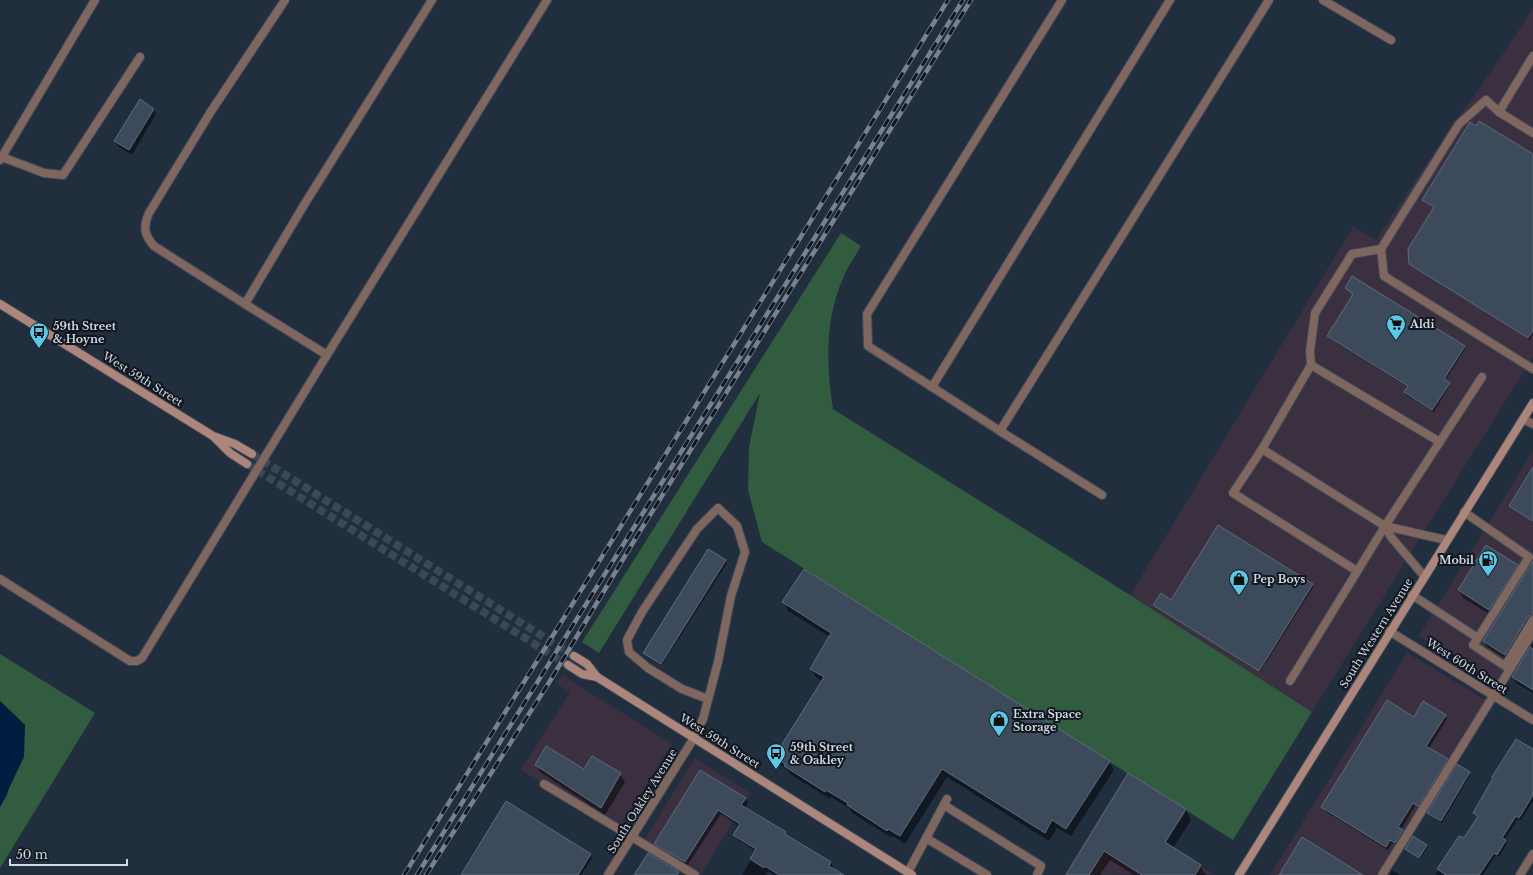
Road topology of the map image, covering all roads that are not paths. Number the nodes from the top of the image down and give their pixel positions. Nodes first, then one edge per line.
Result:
1 (95, 0) edge
2 (285, 0) edge
3 (432, 0) edge
4 (546, 0) edge
5 (1062, 0) edge
6 (1170, 0) edge
7 (1269, 0) edge
8 (1323, 0) edge
9 (1391, 40) dead end
10 (1533, 56) edge
11 (140, 57) dead end
12 (1499, 112) junction
13 (1533, 133) edge
14 (1, 158) edge
15 (1381, 249) junction
16 (0, 304) edge
17 (245, 304) junction
18 (327, 355) junction
19 (1311, 365) junction
20 (1533, 369) edge
21 (1482, 377) dead end
22 (932, 387) junction
23 (1533, 402) edge
24 (1522, 419) junction
25 (1533, 424) edge
26 (1000, 431) junction
27 (213, 436) junction
28 (1440, 442) junction
29 (1262, 449) junction
30 (252, 454) tunnel mouth
31 (247, 464) tunnel mouth
32 (1102, 495) dead end
33 (1464, 512) junction
34 (1385, 526) junction
35 (1446, 540) junction
36 (1531, 553) edge
37 (1357, 571) junction
38 (1424, 576) junction
39 (0, 579) edge
40 (1412, 595) junction
41 (1533, 620) edge
42 (1389, 631) junction
43 (1533, 632) edge
44 (1478, 638) junction
45 (574, 656) tunnel mouth
46 (568, 665) tunnel mouth
47 (597, 676) junction
48 (1290, 681) dead end
49 (1493, 695) junction
50 (708, 699) junction
51 (1533, 720) edge
52 (694, 738) junction
53 (544, 784) dead end
54 (632, 837) junction
55 (926, 838) junction
56 (1533, 854) edge
57 (910, 873) edge
58 (608, 875) edge
59 (695, 875) edge
60 (987, 875) edge
61 (1037, 875) edge
62 (1239, 875) edge
63 (1382, 875) edge
64 (1520, 875) edge

1 - 14 street
2 - 17 street
3 - 17 street
4 - 18 street
5 - 22 street
6 - 22 street
7 - 26 street
8 - 9 street
10 - 12 street
11 - 14 street
12 - 13 street
12 - 15 street
15 - 19 street
15 - 20 street
16 - 27 street, West 59th Street
17 - 18 street
18 - 39 street
19 - 28 street
19 - 29 street
21 - 28 street
22 - 26 street
23 - 24 street, South Western Avenue
24 - 25 street
24 - 33 street, South Western Avenue
26 - 32 street
27 - 30 street, West 59th Street
27 - 31 street, West 59th Street
28 - 34 street
29 - 34 street
29 - 37 street
33 - 35 street, South Western Avenue
33 - 36 street
34 - 35 street
34 - 37 street
34 - 38 street
35 - 38 street, South Western Avenue
36 - 44 street
37 - 48 street
38 - 40 street, South Western Avenue
40 - 42 street, South Western Avenue
40 - 44 street
41 - 44 street
42 - 49 street, West 60th Street
42 - 62 street, South Western Avenue
43 - 49 street
45 - 47 street, West 59th Street
46 - 47 street, West 59th Street
47 - 52 street, West 59th Street
49 - 51 street, West 60th Street
49 - 63 street
50 - 50 street, South Oakley Avenue
50 - 52 street, South Oakley Avenue
52 - 54 street, South Oakley Avenue
52 - 57 street, West 59th Street
53 - 54 street
54 - 58 street, South Oakley Avenue
54 - 59 street
55 - 57 street
55 - 60 street
55 - 61 street
56 - 64 street

